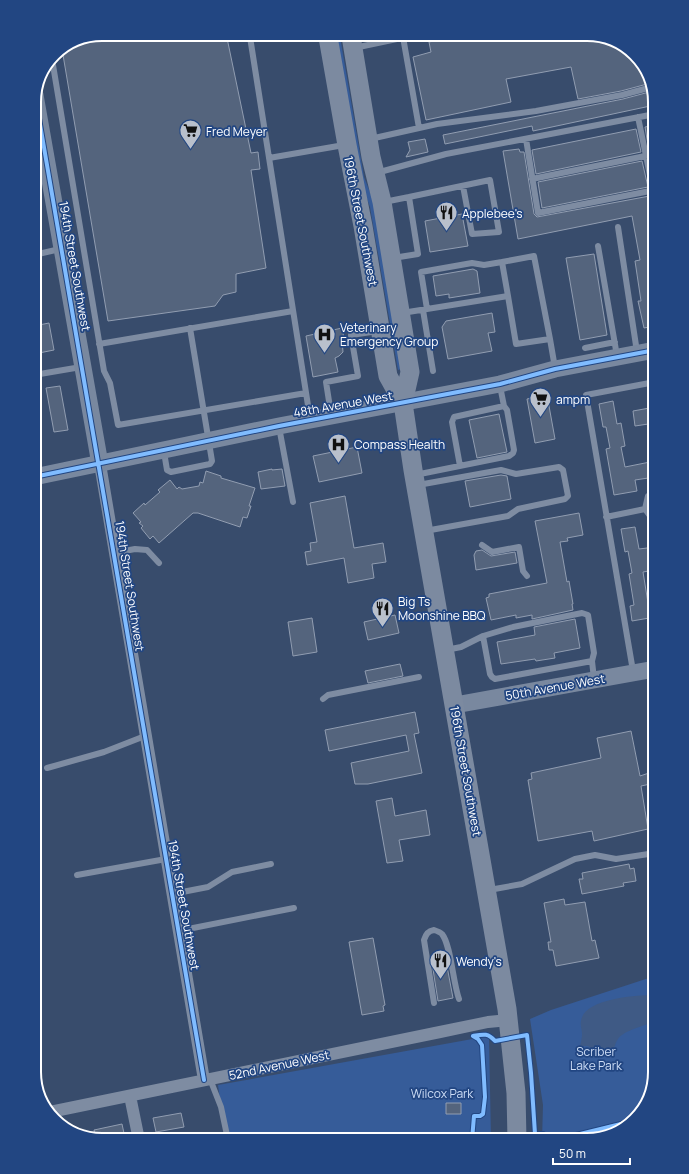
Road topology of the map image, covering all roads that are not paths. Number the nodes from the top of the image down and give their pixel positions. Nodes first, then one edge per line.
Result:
1 (251, 41) edge
2 (329, 41) edge
3 (362, 41) edge
4 (404, 41) edge
5 (352, 42) edge
6 (53, 66) edge
7 (647, 88) edge
8 (648, 115) edge
9 (638, 117) junction
10 (419, 128) junction
11 (526, 139) junction
12 (368, 140) junction
13 (347, 145) junction
14 (646, 156) junction
15 (269, 158) junction
16 (41, 159) edge
17 (648, 164) edge
18 (375, 173) junction
19 (532, 179) junction
20 (463, 186) junction
21 (648, 191) edge
22 (409, 197) junction
23 (382, 202) junction
24 (618, 227) dead end
25 (598, 246) dead end
26 (62, 249) junction
27 (41, 254) edge
28 (391, 259) junction
29 (502, 262) junction
30 (508, 296) junction
31 (425, 309) junction
32 (293, 311) junction
33 (400, 314) junction
34 (190, 328) junction
35 (381, 330) junction
36 (550, 339) junction
37 (99, 344) junction
38 (585, 348) dead end
39 (616, 350) junction
40 (648, 351) edge
41 (637, 353) junction
42 (82, 367) junction
43 (555, 369) junction
44 (433, 371) dead end
45 (41, 374) edge
46 (648, 383) edge
47 (500, 384) junction
48 (306, 392) junction
49 (403, 403) junction
50 (504, 406) junction
51 (203, 410) junction
52 (332, 416) junction
53 (311, 420) junction
54 (278, 426) junction
55 (208, 441) junction
56 (163, 450) junction
57 (100, 464) junction
58 (460, 466) junction
59 (41, 476) edge
60 (415, 481) junction
61 (648, 496) edge
62 (294, 502) dead end
63 (645, 509) junction
64 (648, 513) edge
65 (606, 517) junction
66 (424, 531) junction
67 (482, 545) dead end
68 (114, 553) junction
69 (158, 563) dead end
70 (526, 576) dead end
71 (483, 636) junction
72 (445, 650) junction
73 (592, 661) junction
74 (648, 670) edge
75 (634, 673) junction
76 (419, 678) dead end
77 (594, 680) junction
78 (323, 699) dead end
79 (455, 705) junction
80 (145, 736) junction
81 (47, 768) dead end
82 (648, 854) edge
83 (166, 859) junction
84 (271, 864) dead end
85 (78, 875) dead end
86 (487, 890) junction
87 (172, 894) junction
88 (294, 908) dead end
89 (178, 931) junction
90 (458, 999) dead end
91 (434, 1003) dead end
92 (509, 1020) junction
93 (207, 1080) junction
94 (130, 1096) junction
95 (55, 1111) edge
96 (138, 1133) edge
97 (227, 1133) edge
98 (518, 1133) edge

1 - 15 lane
2 - 13 main road, 196th Street Southwest
3 - 5 lane
4 - 10 lane
5 - 12 main road, 196th Street Southwest
6 - 37 lane
7 - 10 lane
8 - 9 lane
9 - 11 lane
9 - 14 lane
10 - 12 lane
11 - 18 lane
11 - 19 lane
12 - 18 main road, 196th Street Southwest
13 - 15 lane
13 - 35 main road, 196th Street Southwest
14 - 17 lane
14 - 19 lane
15 - 32 lane
16 - 26 street, 194th Street Southwest
18 - 23 main road, 196th Street Southwest
19 - 21 lane
20 - 20 lane
20 - 22 lane
22 - 23 lane
22 - 28 lane
23 - 28 main road, 196th Street Southwest
24 - 41 lane
25 - 39 lane
26 - 27 lane
26 - 42 street, 194th Street Southwest
28 - 33 main road, 196th Street Southwest
29 - 30 lane
29 - 31 lane
29 - 36 lane
30 - 31 lane
30 - 36 lane
31 - 33 lane
31 - 44 lane
32 - 34 lane
32 - 48 lane
33 - 49 main road, 196th Street Southwest
34 - 37 lane
34 - 51 lane
35 - 49 main road, 196th Street Southwest
35 - 52 lane
36 - 43 lane
37 - 51 lane
38 - 39 lane
39 - 41 street, 48th Avenue West
39 - 43 street, 48th Avenue West
40 - 41 street, 48th Avenue West
42 - 45 lane
42 - 57 street, 194th Street Southwest
43 - 47 street, 48th Avenue West
46 - 65 lane
47 - 49 street, 48th Avenue West
47 - 50 lane
48 - 51 lane
48 - 53 lane
49 - 52 street, 48th Avenue West
49 - 60 main road, 196th Street Southwest
50 - 58 lane
50 - 58 lane
51 - 55 lane
52 - 53 street, 48th Avenue West
53 - 54 street, 48th Avenue West
54 - 55 street, 48th Avenue West
54 - 62 lane
55 - 56 street, 48th Avenue West
55 - 56 lane
56 - 57 street, 48th Avenue West
57 - 59 street, 48th Avenue West
57 - 68 street, 194th Street Southwest
58 - 60 lane
60 - 66 main road, 196th Street Southwest
60 - 66 lane
61 - 63 lane
63 - 64 lane
63 - 65 lane
65 - 75 lane
66 - 72 main road, 196th Street Southwest
67 - 70 lane
68 - 69 lane
68 - 80 street, 194th Street Southwest
71 - 72 lane
71 - 73 lane
71 - 73 lane
72 - 79 main road, 196th Street Southwest
73 - 77 lane
74 - 75 street, 50th Avenue West
75 - 77 street, 50th Avenue West
76 - 78 lane
77 - 79 street, 50th Avenue West
79 - 86 main road, 196th Street Southwest
80 - 81 lane
80 - 83 street, 194th Street Southwest
82 - 86 lane
83 - 85 lane
83 - 87 street, 194th Street Southwest
84 - 87 lane
86 - 92 main road, 196th Street Southwest
87 - 89 street, 194th Street Southwest
88 - 89 lane
89 - 93 street, 194th Street Southwest
90 - 91 lane
92 - 93 street, 52nd Avenue West
92 - 98 main road, 196th Street Southwest
93 - 94 street, 52nd Avenue West
93 - 97 lane
94 - 95 street, 52nd Avenue West
94 - 96 street

